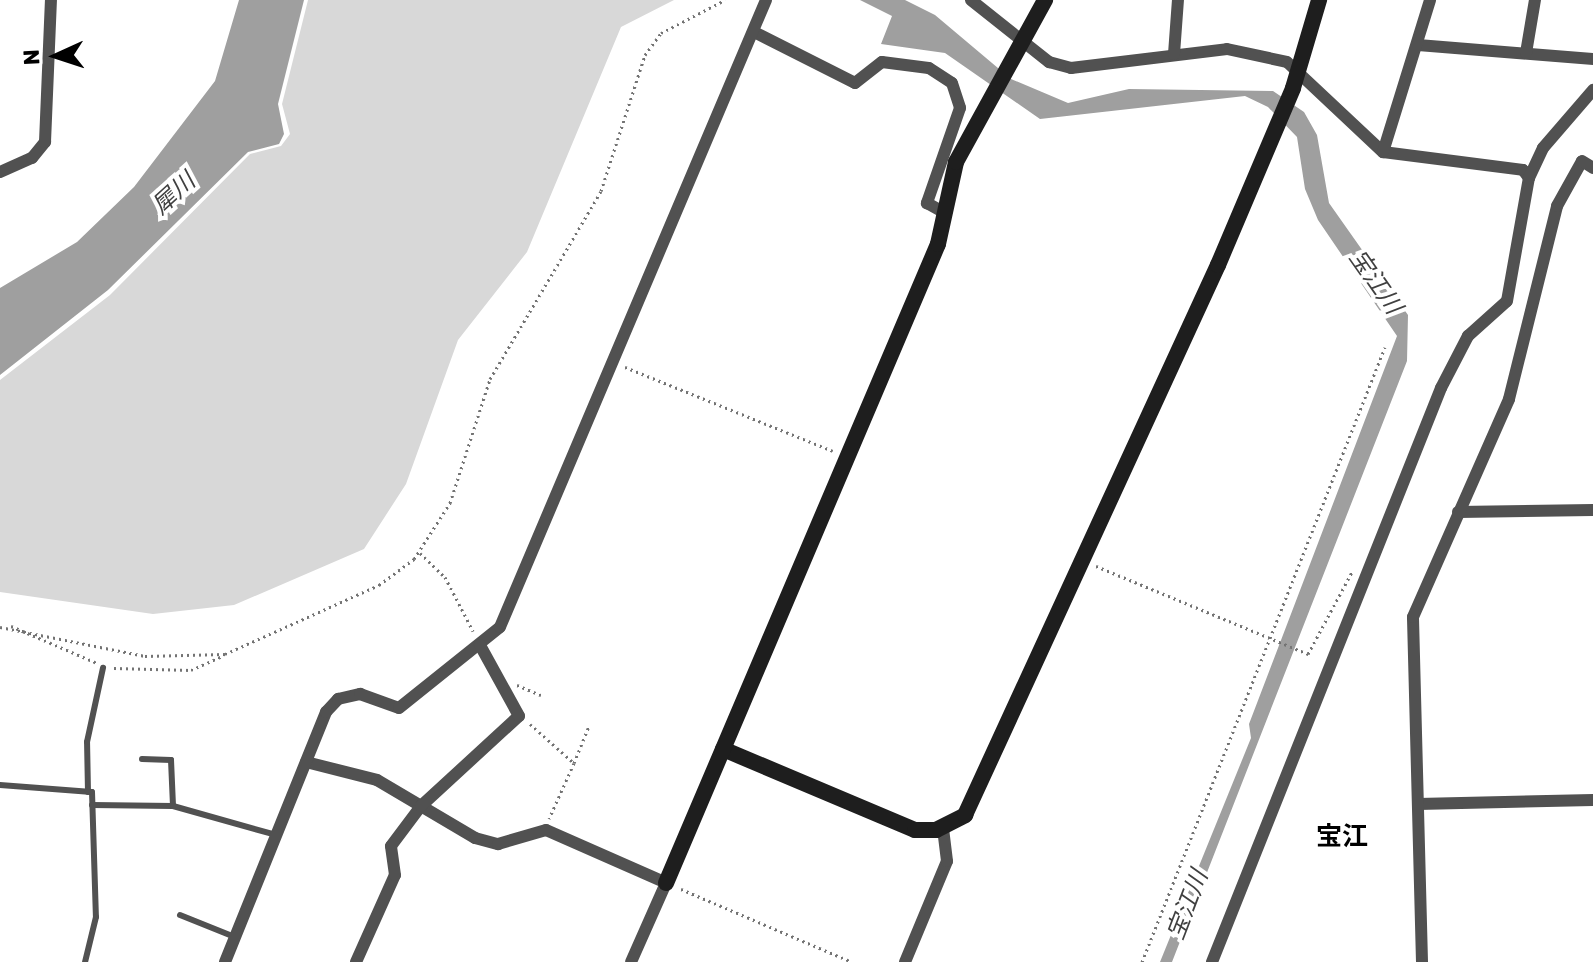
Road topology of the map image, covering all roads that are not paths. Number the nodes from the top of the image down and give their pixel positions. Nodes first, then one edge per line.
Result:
1 (43, 0) edge
2 (51, 0) edge
3 (766, 0) edge
4 (971, 0) edge
5 (1045, 0) edge
6 (1178, 0) edge
7 (1319, 0) edge
8 (1430, 0) edge
9 (1535, 0) edge
10 (754, 32) junction
11 (50, 33) junction
12 (1418, 45) junction
13 (1022, 49) junction
14 (1526, 53) junction
15 (1174, 54) junction
16 (1593, 59) edge
17 (1298, 69) junction
18 (1593, 90) edge
19 (1383, 152) junction
20 (1593, 168) edge
21 (0, 172) edge
22 (1529, 178) junction
23 (945, 213) junction
24 (1593, 510) edge
25 (1458, 512) junction
26 (480, 645) junction
27 (103, 668) road end
28 (723, 749) junction
29 (142, 759) dead end
30 (306, 762) junction
31 (0, 785) edge
32 (88, 792) junction
33 (1593, 800) edge
34 (1418, 804) junction
35 (92, 805) junction
36 (173, 806) junction
37 (421, 806) junction
38 (943, 828) junction
39 (276, 835) junction
40 (666, 883) junction
41 (180, 915) dead end
42 (235, 937) junction
43 (85, 962) edge
44 (225, 962) edge
45 (356, 962) edge
46 (631, 962) edge
47 (905, 962) edge
48 (1212, 962) edge
49 (1422, 962) edge

1 - 11 street
2 - 11 street
3 - 10 street
4 - 13 street
5 - 13 street
6 - 15 street
7 - 17 street
8 - 12 street
9 - 14 street
10 - 23 street
10 - 26 street
11 - 21 street
12 - 14 street
12 - 19 street
13 - 15 street
13 - 23 street
14 - 16 street
15 - 17 street
17 - 19 street
17 - 38 street
18 - 22 street
19 - 22 street
20 - 25 street
22 - 48 street
23 - 28 street
24 - 25 street
25 - 34 street
26 - 30 street
26 - 37 street
27 - 32 lane
28 - 38 street
28 - 40 street
29 - 36 lane
30 - 37 street
30 - 39 street
31 - 32 lane
32 - 35 lane
33 - 34 street
34 - 49 street
35 - 36 lane
35 - 43 lane
36 - 39 lane
37 - 40 street
37 - 45 street
38 - 47 street
39 - 42 street
40 - 46 street
41 - 42 lane
42 - 44 street

